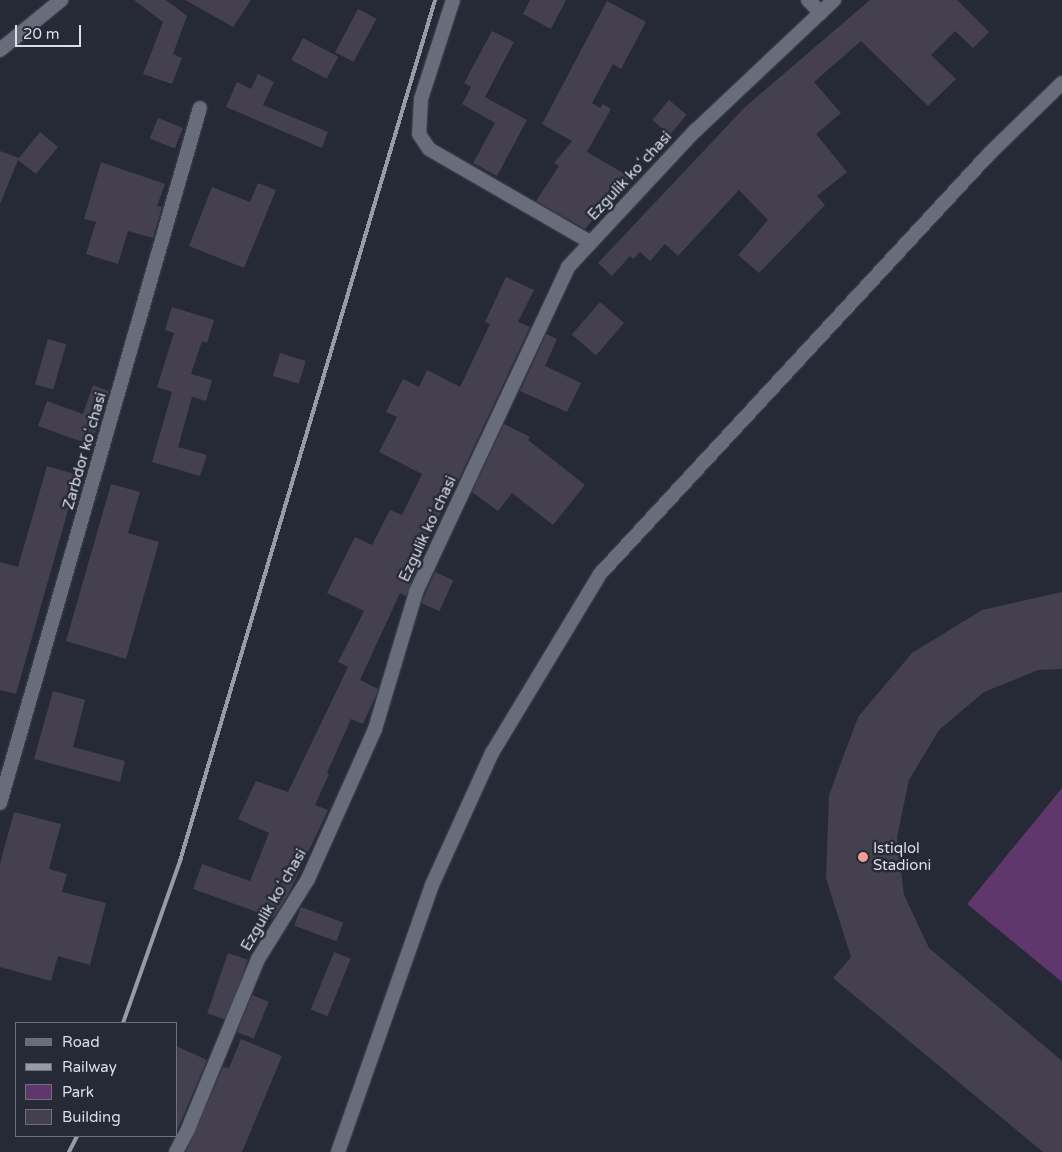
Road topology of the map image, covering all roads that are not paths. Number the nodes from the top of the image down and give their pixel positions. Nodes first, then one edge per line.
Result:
1 (61, 0) edge
2 (452, 0) edge
3 (808, 0) edge
4 (834, 0) edge
5 (821, 13) junction
6 (0, 50) edge
7 (1062, 83) edge
8 (200, 108) dead end
9 (590, 242) junction
10 (0, 802) edge
11 (176, 1152) edge
12 (338, 1152) edge

1 - 6 street
2 - 9 street
3 - 5 street
4 - 5 street, Ezgulik koʻchasi
5 - 9 street, Ezgulik koʻchasi
7 - 12 street
8 - 10 street, Zarbdor koʻchasi
9 - 11 street, Ezgulik koʻchasi

